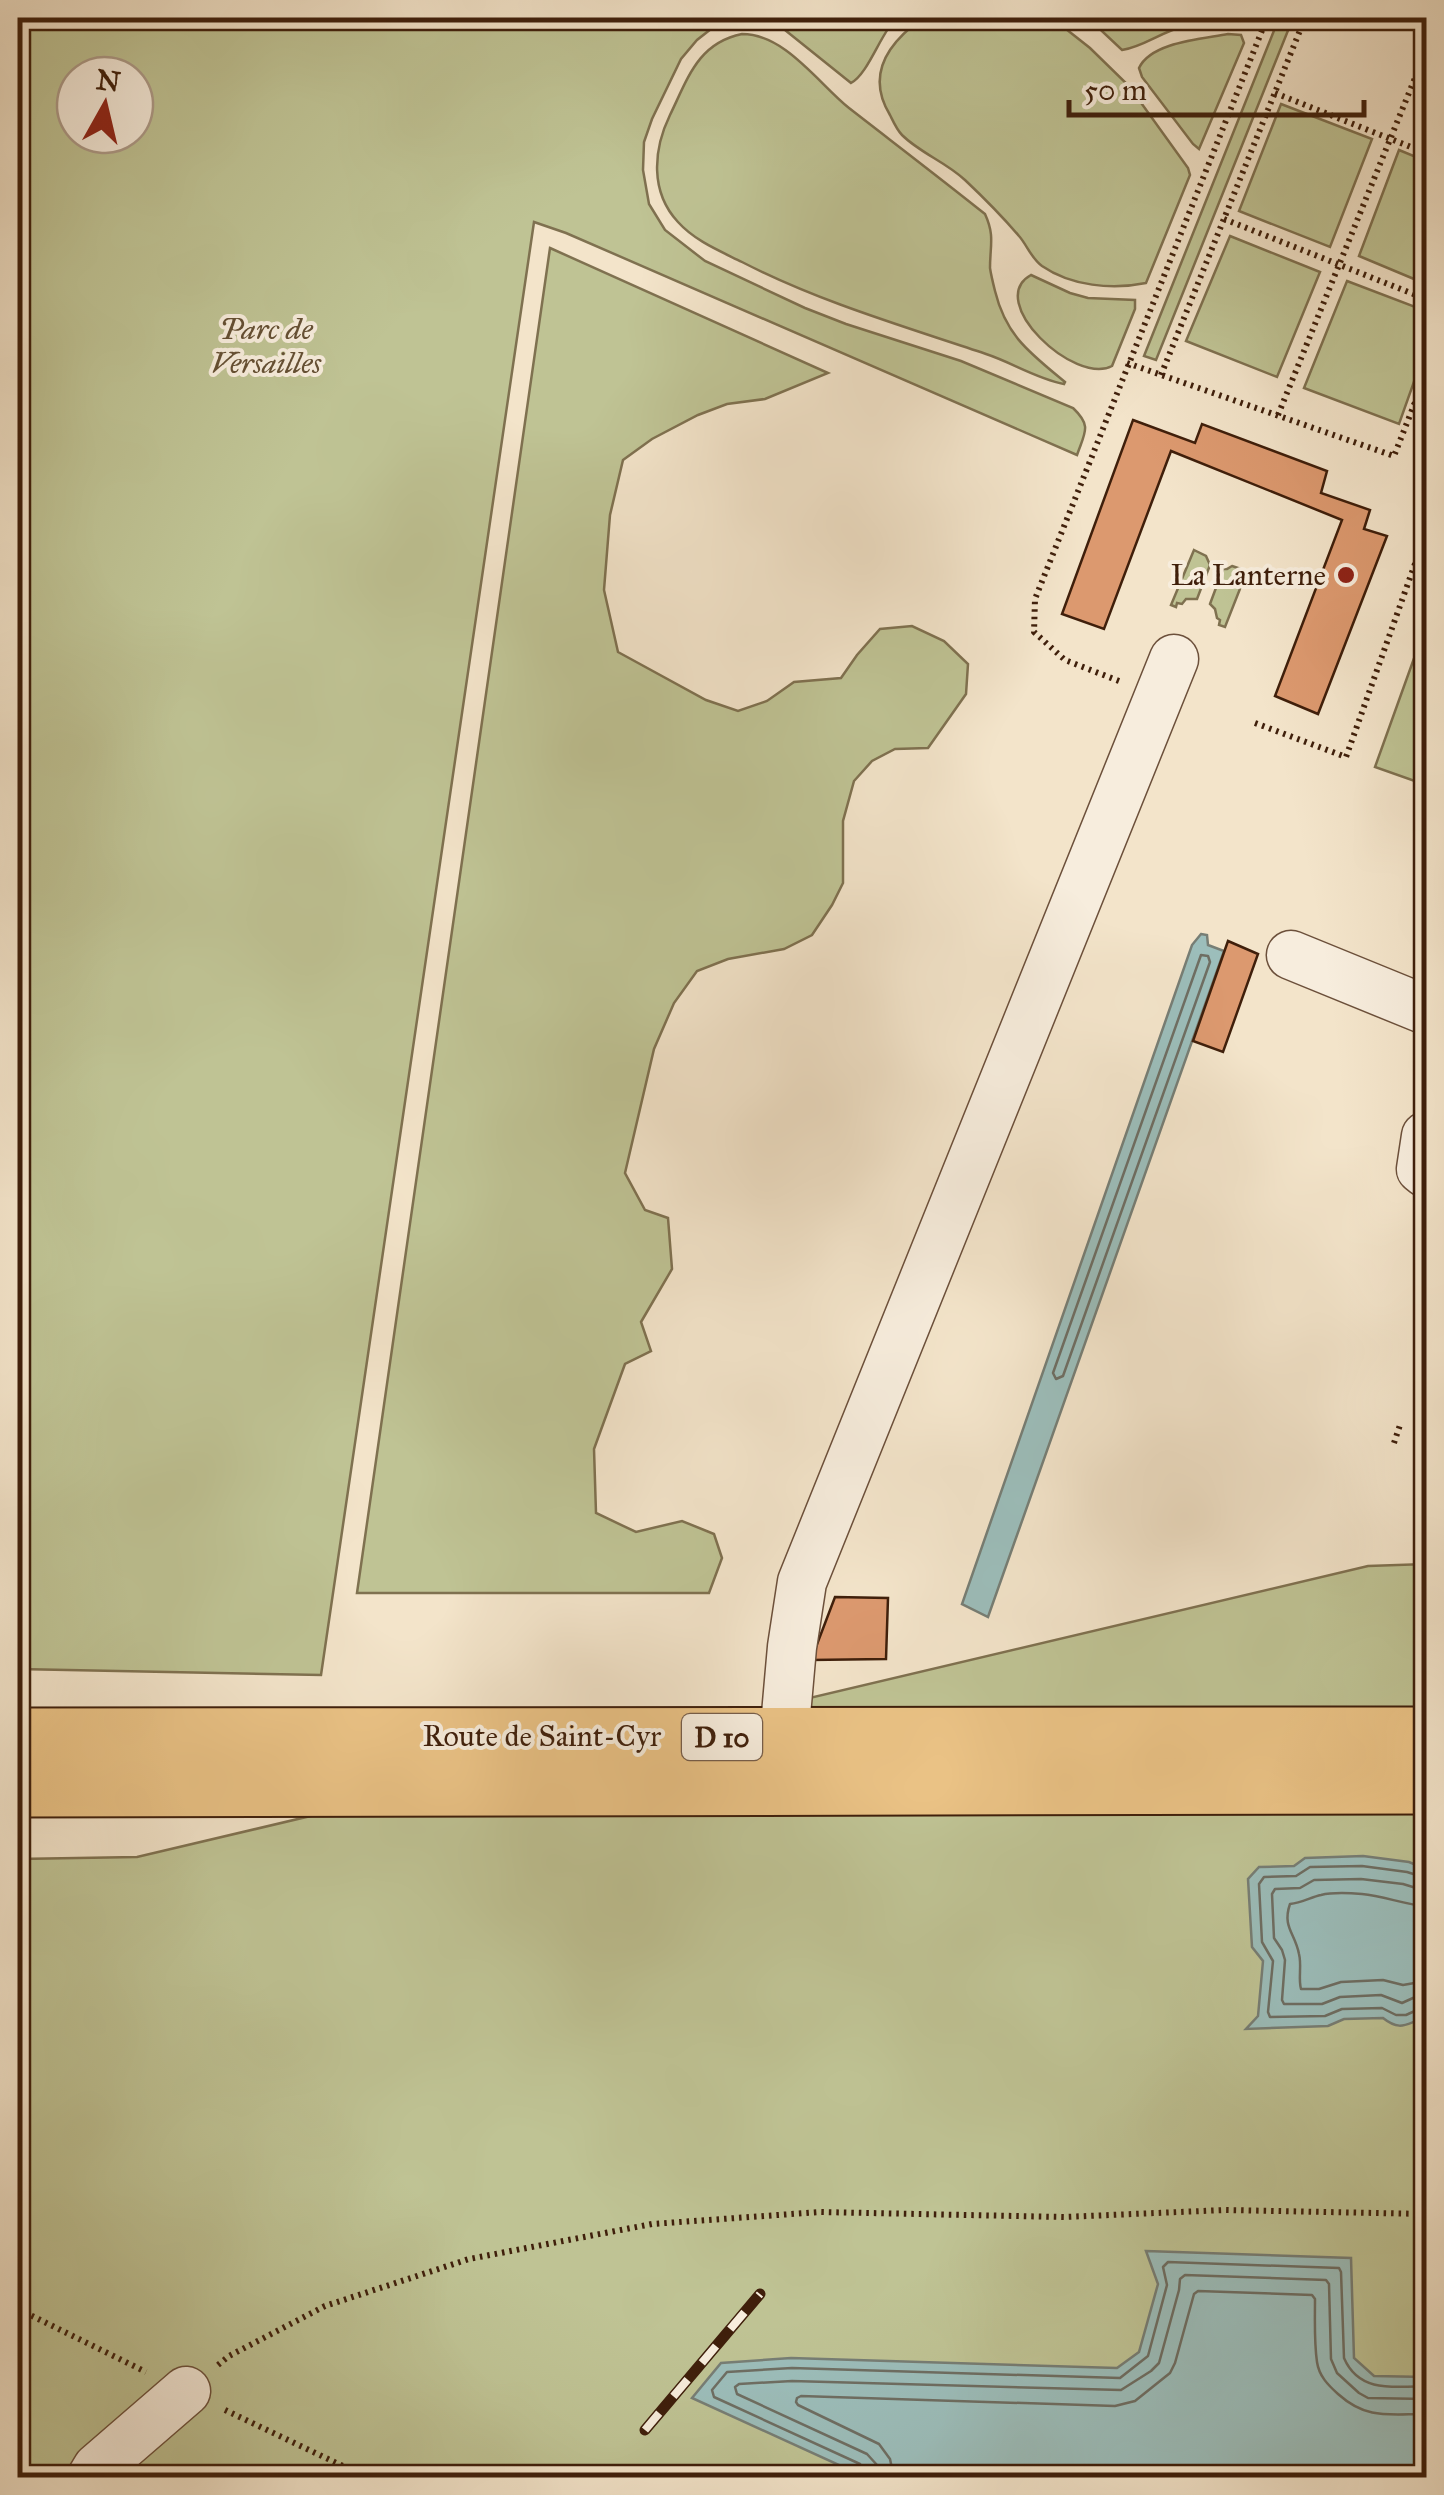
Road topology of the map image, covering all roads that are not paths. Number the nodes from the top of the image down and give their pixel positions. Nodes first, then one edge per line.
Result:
1 (1166, 678) road end
2 (1291, 955) dead end
3 (1426, 1010) edge
4 (1426, 1136) edge
5 (1426, 1174) edge
6 (1426, 1735) edge
7 (18, 1736) edge
8 (784, 1737) junction
9 (1426, 1786) edge
10 (18, 1789) edge
11 (186, 2392) road end
12 (92, 2478) edge

1 - 8 lane
2 - 3 lane
4 - 5 lane
6 - 8 main road, Route de Saint-Cyr / D 10
7 - 8 main road, Route de Saint-Cyr / D 10
9 - 10 main road, Route de Saint-Cyr / D 10
11 - 12 lane

